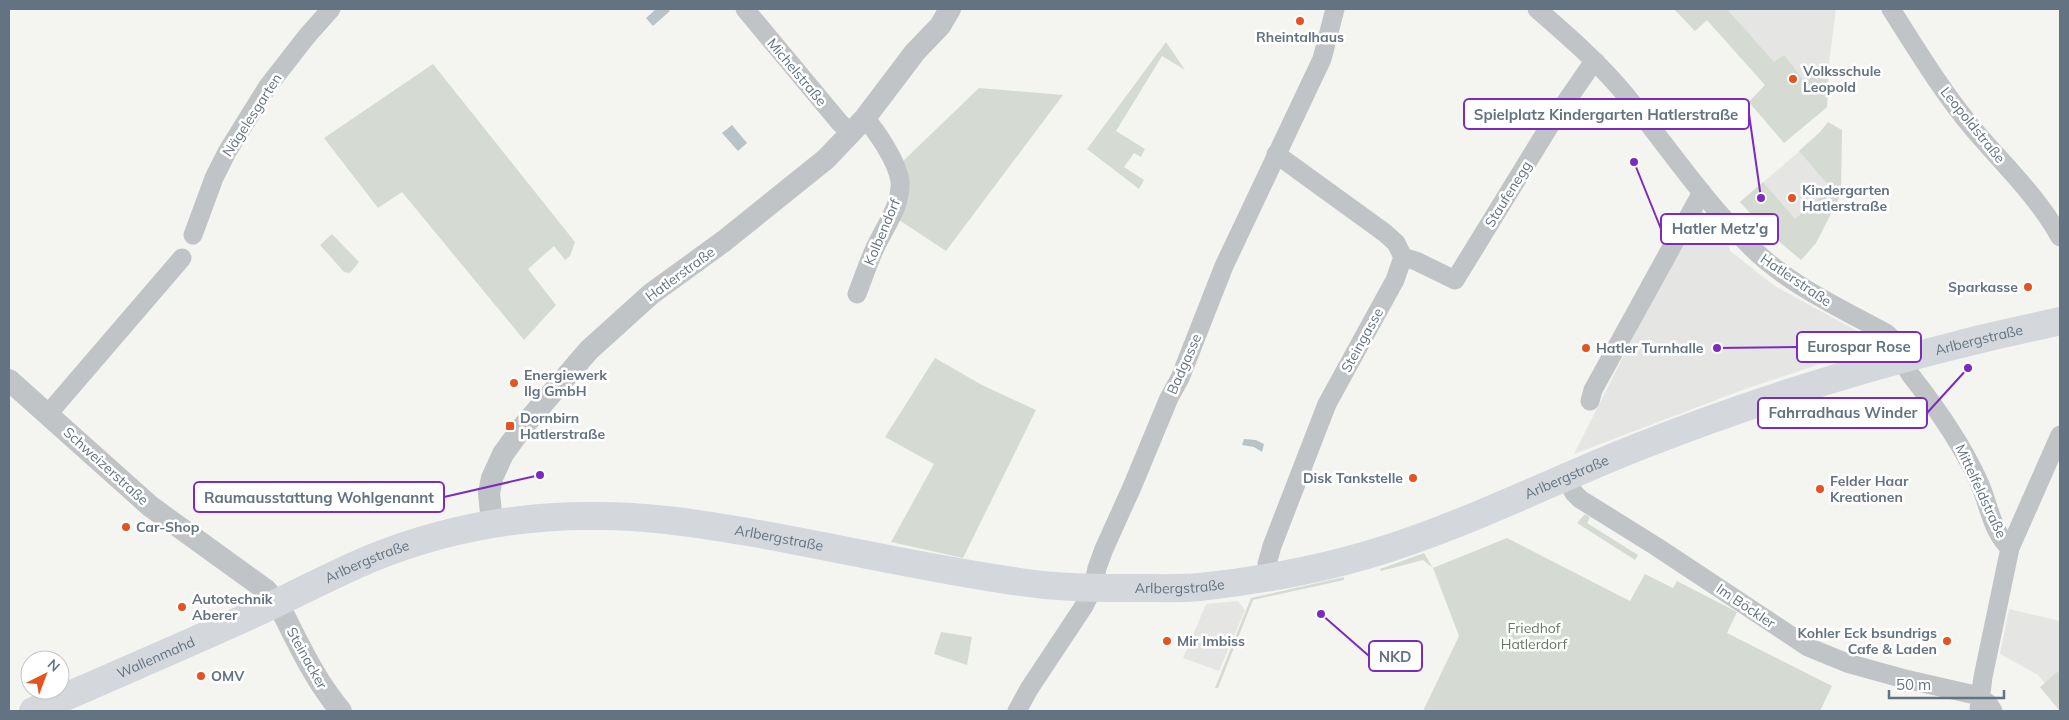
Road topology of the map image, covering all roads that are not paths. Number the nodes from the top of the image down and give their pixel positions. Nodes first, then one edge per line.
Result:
1 (331, 9) edge
2 (746, 9) edge
3 (938, 9) edge
4 (950, 9) edge
5 (1335, 9) edge
6 (1537, 9) edge
7 (1891, 9) edge
8 (916, 52) junction
9 (1596, 62) junction
10 (858, 125) junction
11 (1276, 154) junction
12 (1702, 192) junction
13 (193, 235) dead end
14 (2060, 237) edge
15 (1403, 257) junction
16 (182, 258) dead end
17 (857, 294) dead end
18 (2060, 320) edge
19 (1903, 359) junction
20 (9, 380) edge
21 (1590, 400) dead end
22 (48, 414) junction
23 (2060, 434) edge
24 (1566, 478) junction
25 (492, 523) junction
26 (2010, 548) junction
27 (1270, 577) junction
28 (1093, 588) junction
29 (278, 602) junction
30 (1979, 704) edge
31 (35, 711) edge
32 (341, 711) edge
33 (1018, 711) edge
34 (1993, 711) edge

1 - 13 street, Nägelesgarten
2 - 10 street, Michelstraße
3 - 8 street, Hatlerstraße
4 - 8 street, Hatlerstraße
5 - 11 street, Badgasse
6 - 9 street, Hatlerstraße
7 - 14 street, Leopoldstraße
8 - 10 street, Hatlerstraße
9 - 12 street, Hatlerstraße
9 - 15 street, Staufenegg
10 - 17 street, Kolbendorf
10 - 25 street, Hatlerstraße
11 - 15 street
11 - 28 street, Badgasse
12 - 19 street, Hatlerstraße
12 - 21 street
15 - 27 street, Steingasse
16 - 22 street
18 - 19 main road, Arlbergstraße
19 - 24 main road, Arlbergstraße
19 - 26 street, Mittelfeldstraße
20 - 22 street, Schweizerstraße
22 - 29 street, Schweizerstraße
23 - 26 street, Mittelfeldstraße
24 - 27 main road, Arlbergstraße
24 - 30 street, Im Böckler
25 - 28 main road, Arlbergstraße
25 - 29 main road, Arlbergstraße
26 - 30 street, Mittelfeldstraße
27 - 28 main road, Arlbergstraße
28 - 33 street, Badgasse
29 - 31 main road, Wallenmahd
29 - 32 street, Steinacker
30 - 34 street

